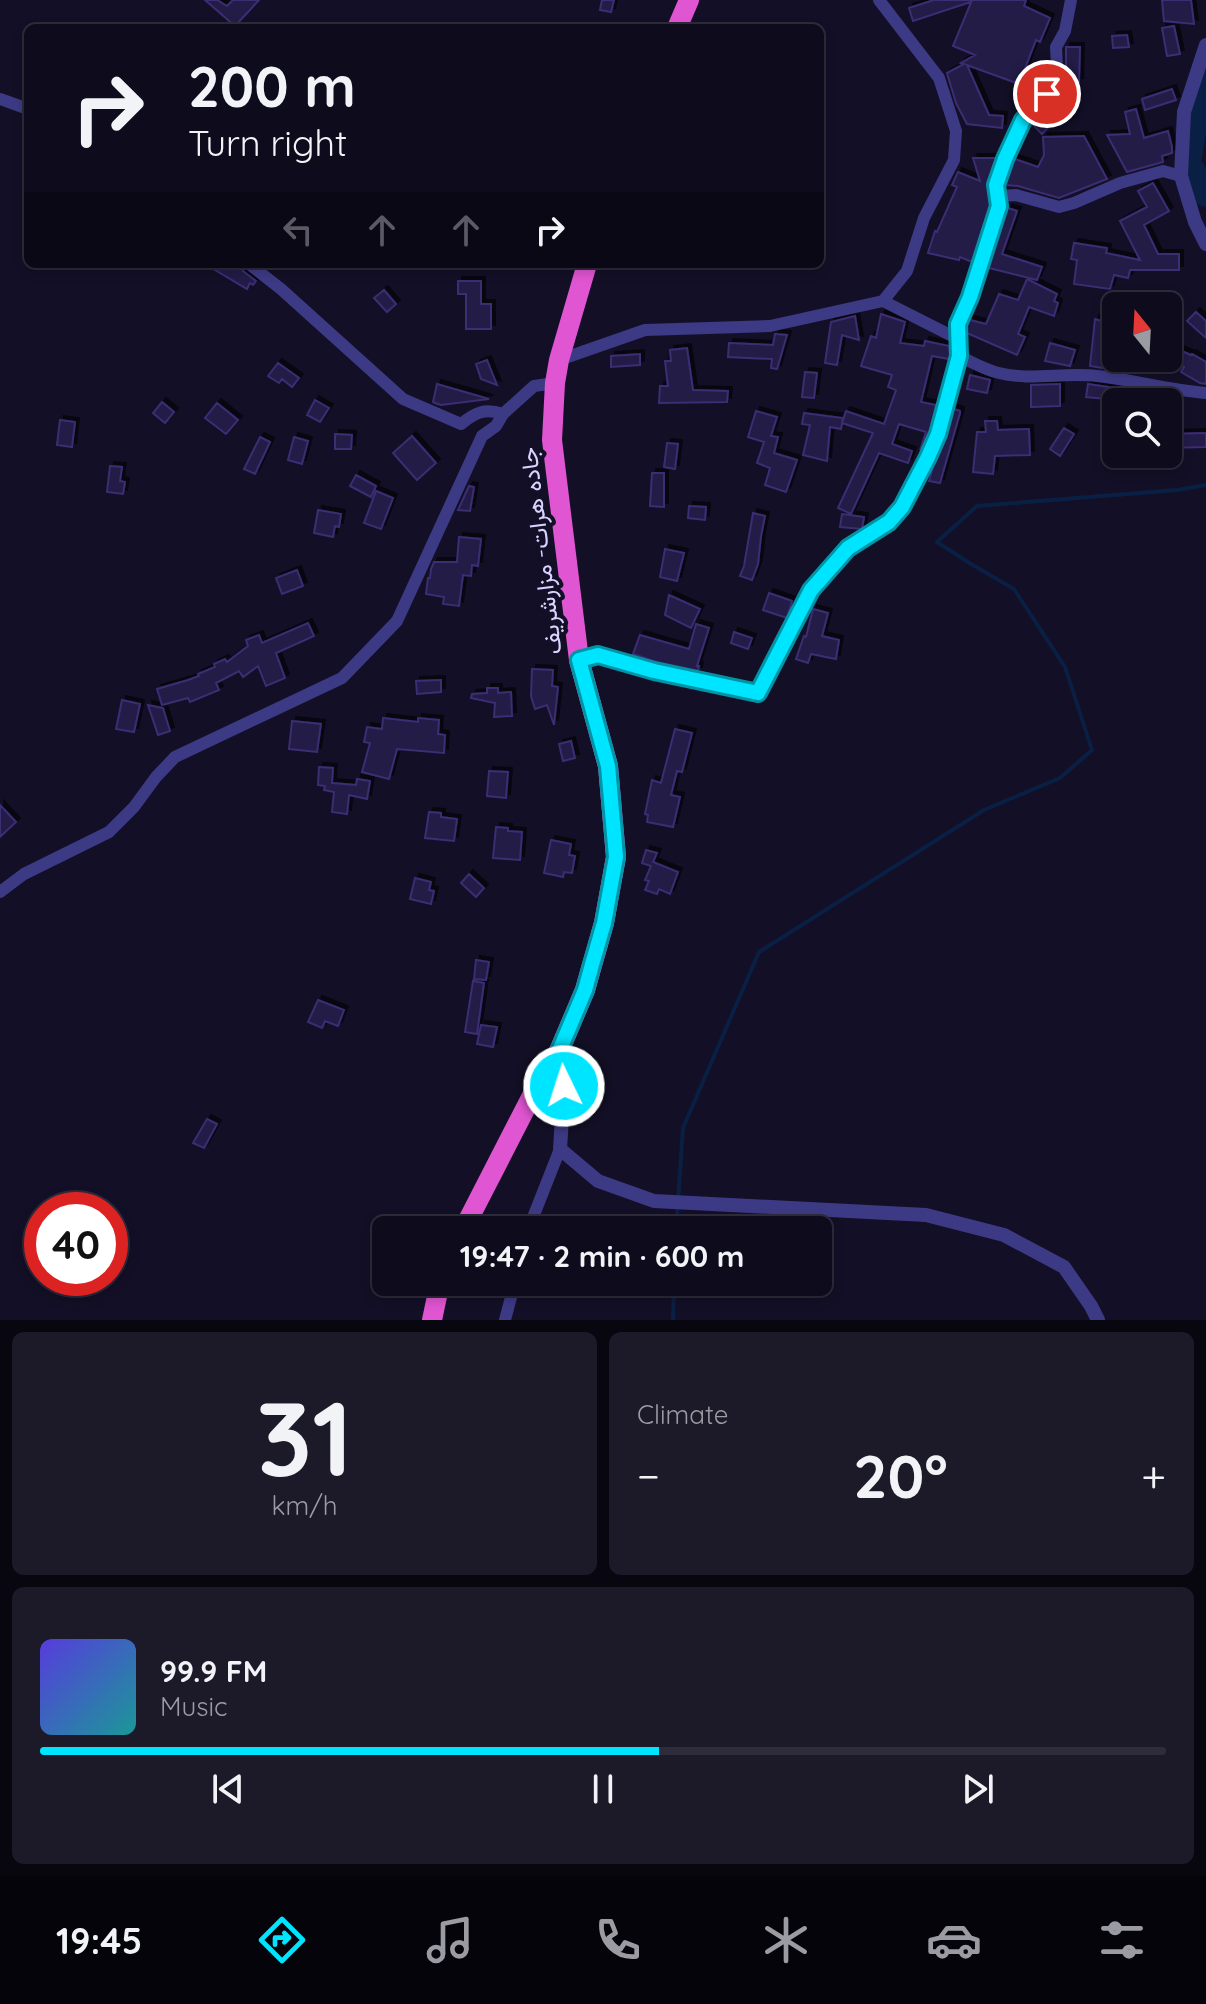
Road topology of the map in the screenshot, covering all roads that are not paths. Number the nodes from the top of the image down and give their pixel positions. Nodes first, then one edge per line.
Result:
1 (689, 0) edge
2 (879, 0) edge
3 (1071, 0) edge
4 (679, 24) edge
5 (1206, 45) edge
6 (0, 99) edge
7 (24, 108) edge
8 (1181, 176) junction
9 (999, 196) junction
10 (1206, 244) edge
11 (254, 268) edge
12 (586, 268) edge
13 (883, 301) junction
14 (958, 339) junction
15 (959, 356) junction
16 (559, 360) junction
17 (555, 383) junction
18 (1206, 393) edge
19 (503, 414) junction
20 (579, 660) junction
21 (0, 892) edge
22 (560, 1049) junction
23 (560, 1149) junction
24 (470, 1216) edge
25 (534, 1216) edge
26 (437, 1296) edge
27 (511, 1296) edge
28 (432, 1320) edge
29 (505, 1320) edge
30 (1098, 1320) edge

1 - 4 highway
2 - 13 street
3 - 9 street
5 - 8 street
6 - 7 street
8 - 9 street
8 - 10 street
9 - 14 street
11 - 19 street
12 - 16 highway, جاده هرات- مزارشریف
13 - 14 street
13 - 16 street
14 - 15 street
15 - 18 street
15 - 20 street
16 - 17 highway, جاده هرات- مزارشریف
17 - 19 street
17 - 20 highway, جاده هرات- مزارشریف
19 - 21 street
20 - 22 highway, جاده هرات- مزارشریف
22 - 23 street
22 - 24 highway, جاده هرات- مزارشریف
23 - 25 street
23 - 30 street
26 - 28 highway
27 - 29 street

